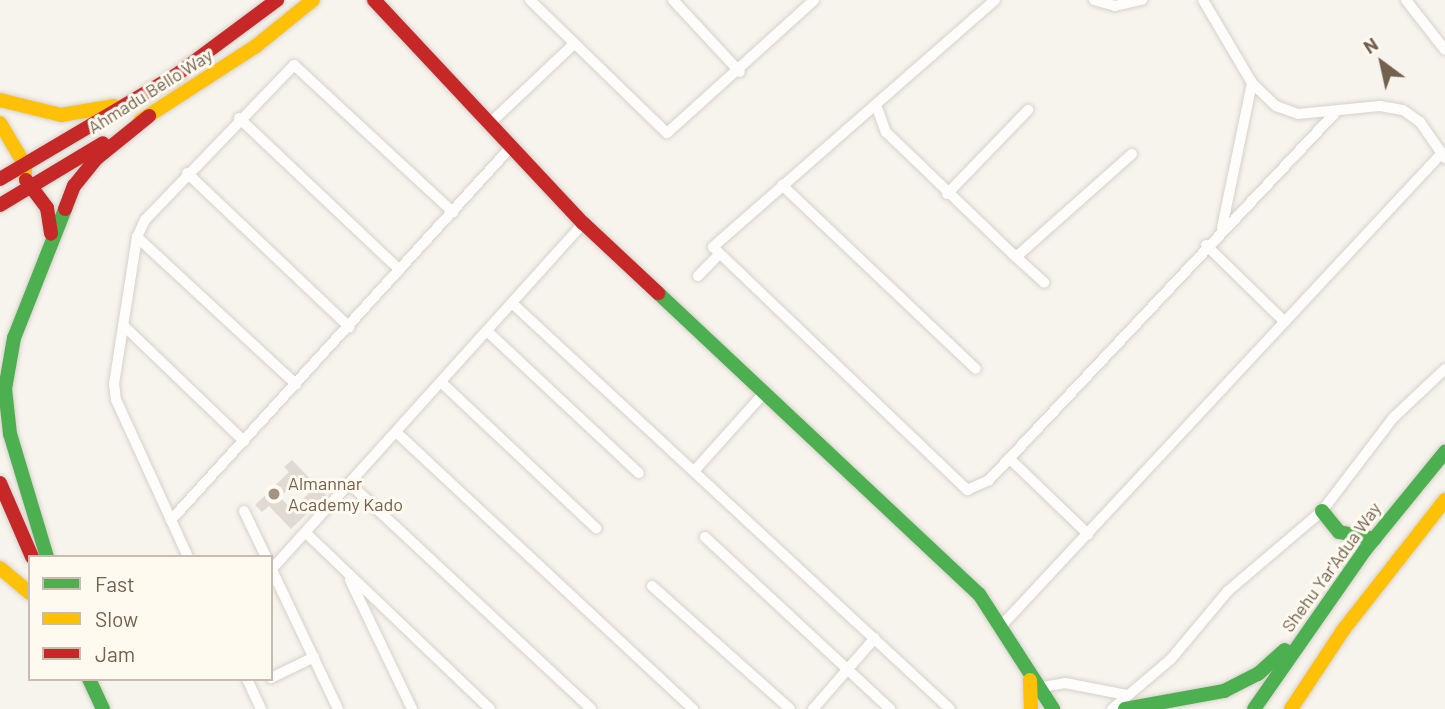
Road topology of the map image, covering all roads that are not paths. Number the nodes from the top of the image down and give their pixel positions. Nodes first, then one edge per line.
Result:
1 (277, 0) edge
2 (313, 0) edge
3 (374, 0) edge
4 (530, 0) edge
5 (673, 0) edge
6 (814, 0) edge
7 (995, 0) edge
8 (1094, 0) edge
9 (1142, 0) edge
10 (1203, 0) edge
11 (1406, 0) edge
12 (573, 45) junction
13 (1445, 50) edge
14 (740, 72) junction
15 (1252, 83) junction
16 (146, 94) junction
17 (0, 100) edge
18 (876, 105) junction
19 (1028, 110) dead end
20 (1334, 114) junction
21 (149, 116) junction
22 (239, 118) junction
23 (0, 123) edge
24 (488, 125) junction
25 (510, 148) junction
26 (1132, 154) dead end
27 (1444, 155) edge
28 (187, 173) junction
29 (27, 176) junction
30 (0, 179) edge
31 (782, 185) junction
32 (947, 194) junction
33 (0, 197) edge
34 (0, 205) edge
35 (453, 212) junction
36 (583, 223) junction
37 (1222, 228) junction
38 (137, 237) junction
39 (51, 240) junction
40 (1206, 245) junction
41 (718, 256) junction
42 (1016, 257) junction
43 (400, 270) junction
44 (698, 276) dead end
45 (1044, 282) dead end
46 (512, 303) junction
47 (1285, 322) junction
48 (123, 325) junction
49 (349, 327) junction
50 (487, 331) junction
51 (976, 369) dead end
52 (1445, 369) edge
53 (442, 383) junction
54 (296, 384) junction
55 (764, 393) junction
56 (397, 433) junction
57 (244, 441) junction
58 (1445, 452) edge
59 (1009, 458) junction
60 (695, 470) junction
61 (639, 473) dead end
62 (0, 482) edge
63 (351, 485) junction
64 (1445, 500) edge
65 (244, 511) dead end
66 (1322, 511) junction
67 (171, 520) junction
68 (596, 528) dead end
69 (306, 534) junction
70 (1088, 534) junction
71 (705, 537) dead end
72 (1374, 539) junction
73 (31, 555) edge
74 (46, 555) edge
75 (187, 555) edge
76 (265, 555) edge
77 (0, 568) edge
78 (273, 568) edge
79 (273, 571) edge
80 (347, 574) junction
81 (652, 586) dead end
82 (28, 591) edge
83 (1330, 599) junction
84 (1003, 624) junction
85 (875, 638) junction
86 (314, 657) junction
87 (848, 669) junction
88 (273, 678) edge
89 (1033, 682) junction
90 (90, 683) edge
91 (249, 683) edge
92 (1126, 702) edge
93 (103, 709) edge
94 (261, 709) edge
95 (338, 709) edge
96 (412, 709) edge
97 (490, 709) edge
98 (590, 709) edge
99 (693, 709) edge
100 (790, 709) edge
101 (813, 709) edge
102 (890, 709) edge
103 (950, 709) edge
104 (1031, 709) edge
105 (1042, 709) edge
106 (1051, 709) edge
107 (1112, 709) edge
108 (1254, 709) edge
109 (1291, 709) edge

1 - 16 main road, Ahmadu Bello Way
2 - 21 main road, Ahmadu Bello Way
3 - 24 main road
4 - 12 street
5 - 14 street
6 - 14 street
7 - 18 street
8 - 9 street
10 - 15 street
11 - 13 street
12 - 14 street
12 - 24 street
15 - 20 street
15 - 37 street
16 - 17 main road
16 - 29 main road, Ahmadu Bello Way
18 - 31 street
18 - 32 street
19 - 32 street
20 - 27 street
20 - 37 street
21 - 29 main road, Ahmadu Bello Way
21 - 39 main road
22 - 28 street
22 - 35 street
22 - 43 street
23 - 29 main road
24 - 25 main road
25 - 35 street
25 - 36 main road
26 - 42 street
27 - 47 street
28 - 38 street
28 - 49 street
29 - 30 main road, Ahmadu Bello Way
29 - 33 main road
29 - 34 main road, Ahmadu Bello Way
29 - 39 main road
31 - 41 street
31 - 51 street
32 - 42 street
35 - 43 street
36 - 46 street
36 - 55 main road
37 - 40 street
38 - 48 street
38 - 54 street
39 - 74 main road
40 - 47 street
40 - 59 street
41 - 44 street
41 - 59 street
42 - 45 street
43 - 49 street
46 - 50 street
46 - 60 street
47 - 70 street
48 - 57 street
48 - 67 street
49 - 54 street
50 - 53 street
50 - 61 street
52 - 66 street
53 - 56 street
53 - 68 street
54 - 57 street
55 - 60 street
55 - 84 main road
56 - 63 street
56 - 99 street
57 - 67 street
58 - 72 main road, Shehu Yar'Adua Way
59 - 70 street
60 - 85 street
62 - 73 main road
63 - 69 street
63 - 98 street
64 - 109 main road
65 - 76 street
66 - 72 main road
66 - 92 street
67 - 75 street
69 - 78 street
69 - 80 street
70 - 84 street
71 - 87 street
72 - 83 main road, Shehu Yar'Adua Way
77 - 82 main road
79 - 86 street
80 - 96 street
80 - 97 street
81 - 100 street
83 - 92 main road
83 - 108 main road, Shehu Yar'Adua Way
84 - 89 main road
85 - 87 street
85 - 103 street
86 - 88 street
86 - 95 street
87 - 101 street
87 - 102 street
89 - 92 street
89 - 104 main road
89 - 106 main road
90 - 93 main road
91 - 94 street
92 - 107 street
105 - 106 main road

